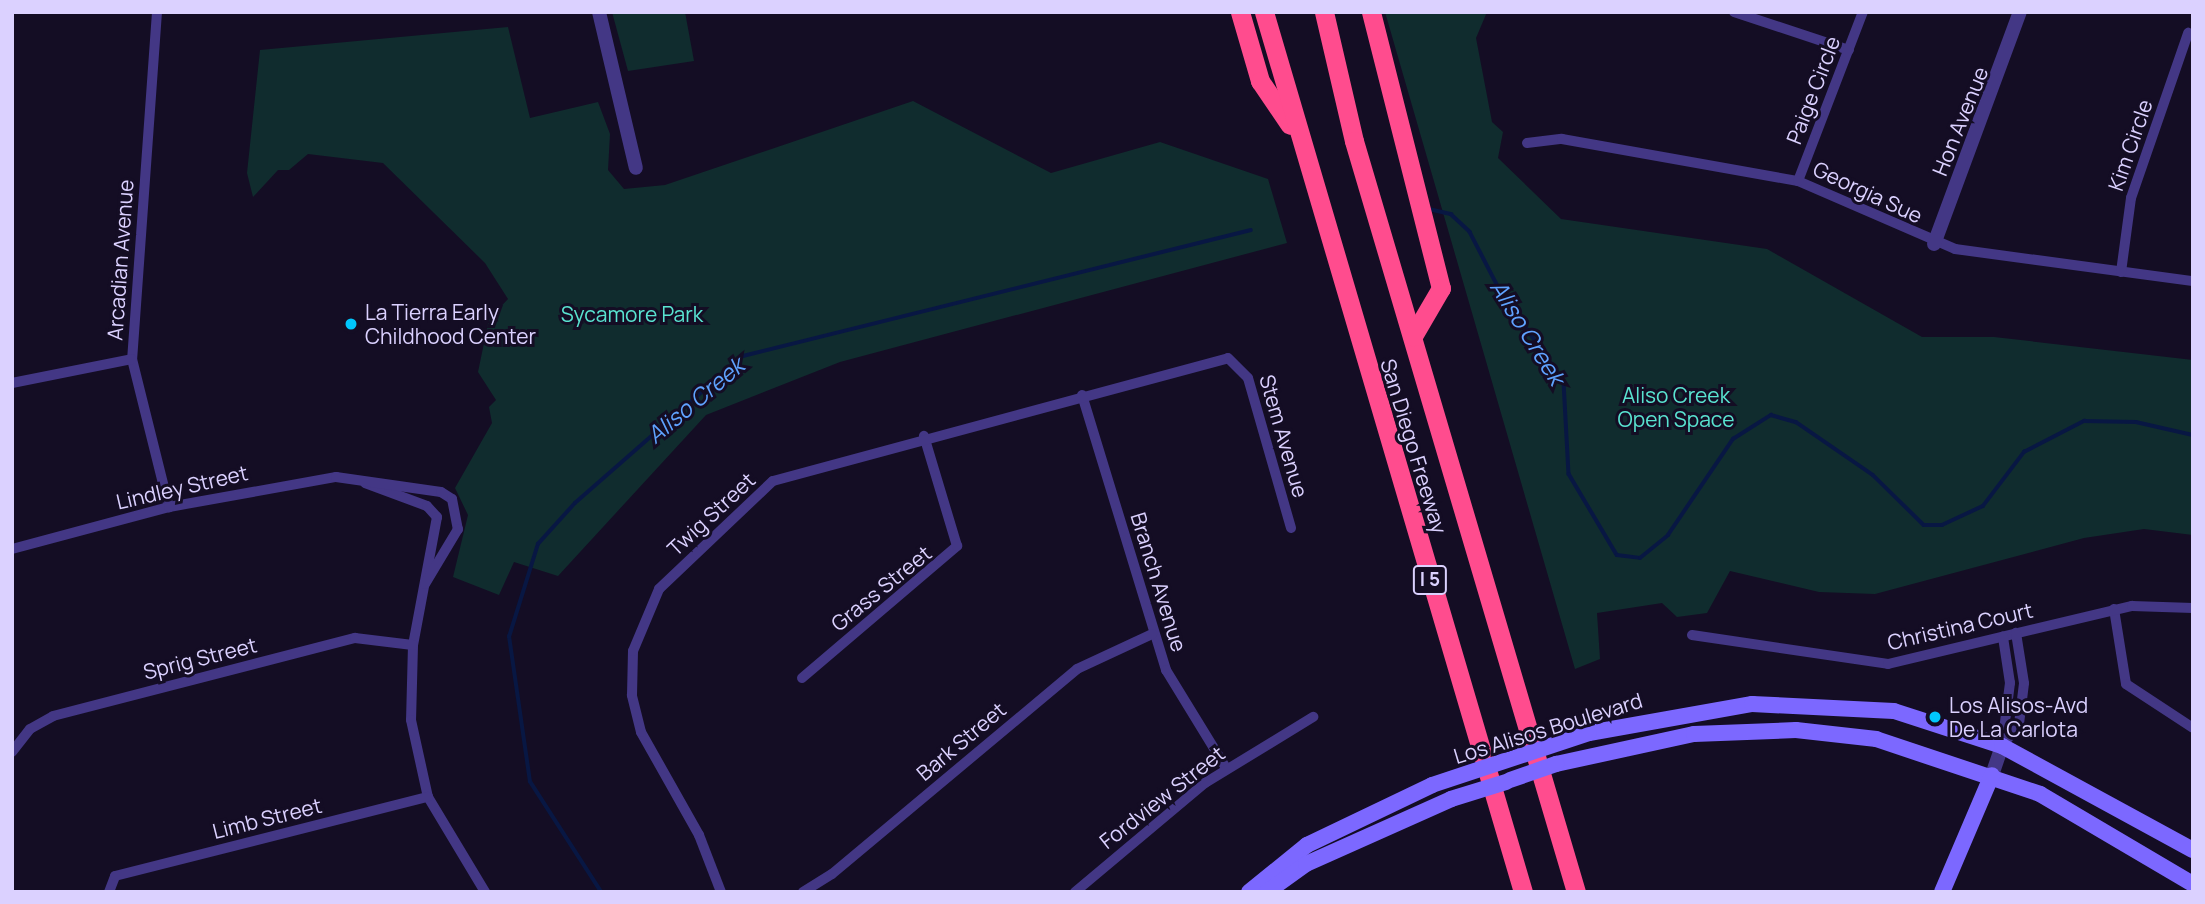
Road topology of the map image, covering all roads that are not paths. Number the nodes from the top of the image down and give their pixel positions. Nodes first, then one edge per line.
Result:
1 (157, 12) edge
2 (599, 12) edge
3 (1240, 12) edge
4 (1264, 12) edge
5 (1324, 12) edge
6 (1371, 12) edge
7 (1734, 12) edge
8 (1863, 12) edge
9 (2020, 12) edge
10 (2188, 33) dead end
11 (1849, 50) junction
12 (1300, 139) junction
13 (1527, 143) dead end
14 (636, 168) dead end
15 (1798, 181) junction
16 (1934, 244) junction
17 (2121, 272) junction
18 (2193, 281) edge
19 (1413, 336) junction
20 (132, 359) junction
21 (1233, 360) joint
22 (12, 383) edge
23 (1082, 395) junction
24 (924, 436) junction
25 (362, 481) junction
26 (169, 507) junction
27 (1291, 528) dead end
28 (12, 550) edge
29 (425, 584) junction
30 (2193, 608) edge
31 (2114, 609) junction
32 (2016, 633) junction
33 (1152, 634) junction
34 (1692, 635) dead end
35 (2003, 636) junction
36 (413, 645) junction
37 (802, 678) dead end
38 (1313, 717) dead end
39 (2193, 728) edge
40 (2002, 746) junction
41 (12, 752) edge
42 (1226, 768) junction
43 (1992, 775) junction
44 (428, 797) junction
45 (2193, 850) edge
46 (2193, 884) edge
47 (109, 892) edge
48 (485, 892) edge
49 (721, 892) edge
50 (803, 892) edge
51 (1075, 892) edge
52 (1249, 892) edge
53 (1267, 892) edge
54 (1523, 892) edge
55 (1576, 892) edge
56 (1942, 892) edge

1 - 20 street, Arcadian Avenue
2 - 14 street
3 - 12 highway
4 - 12 highway, San Diego Freeway / I 5
5 - 19 highway, San Diego Freeway / I 5
6 - 19 highway
7 - 11 street
8 - 11 street, Paige Circle
9 - 16 street, Hon Avenue
10 - 17 street, Kim Circle
11 - 15 street, Paige Circle
12 - 54 highway, San Diego Freeway / I 5
13 - 15 street, Georgia Sue
15 - 16 street, Georgia Sue
16 - 17 street, Georgia Sue
17 - 18 street, Georgia Sue
19 - 55 highway, San Diego Freeway / I 5
20 - 22 street
20 - 26 street, Arcadian Avenue
21 - 23 street, Twig Street
21 - 27 street, Stem Avenue
23 - 24 street, Twig Street
23 - 33 street, Branch Avenue
24 - 37 street, Grass Street
24 - 49 street, Twig Street
25 - 26 street, Lindley Street
25 - 29 street, Lindley Street
25 - 29 street, Lindley Street
26 - 28 street, Lindley Street
29 - 36 street
30 - 31 street, Christina Court
31 - 32 street, Christina Court
31 - 39 street
32 - 35 street, Christina Court
32 - 40 street
33 - 42 street, Branch Avenue
33 - 50 street, Bark Street
34 - 35 street, Christina Court
35 - 40 street
36 - 41 street, Sprig Street
36 - 44 street
38 - 42 street, Fordview Street
40 - 43 street
40 - 45 main road, Los Alisos Boulevard
40 - 52 main road, Los Alisos Boulevard, bridge
42 - 51 street, Fordview Street
43 - 46 main road, Los Alisos Boulevard
43 - 53 main road, Los Alisos Boulevard, bridge
43 - 56 main road
44 - 47 street, Limb Street
44 - 48 street

